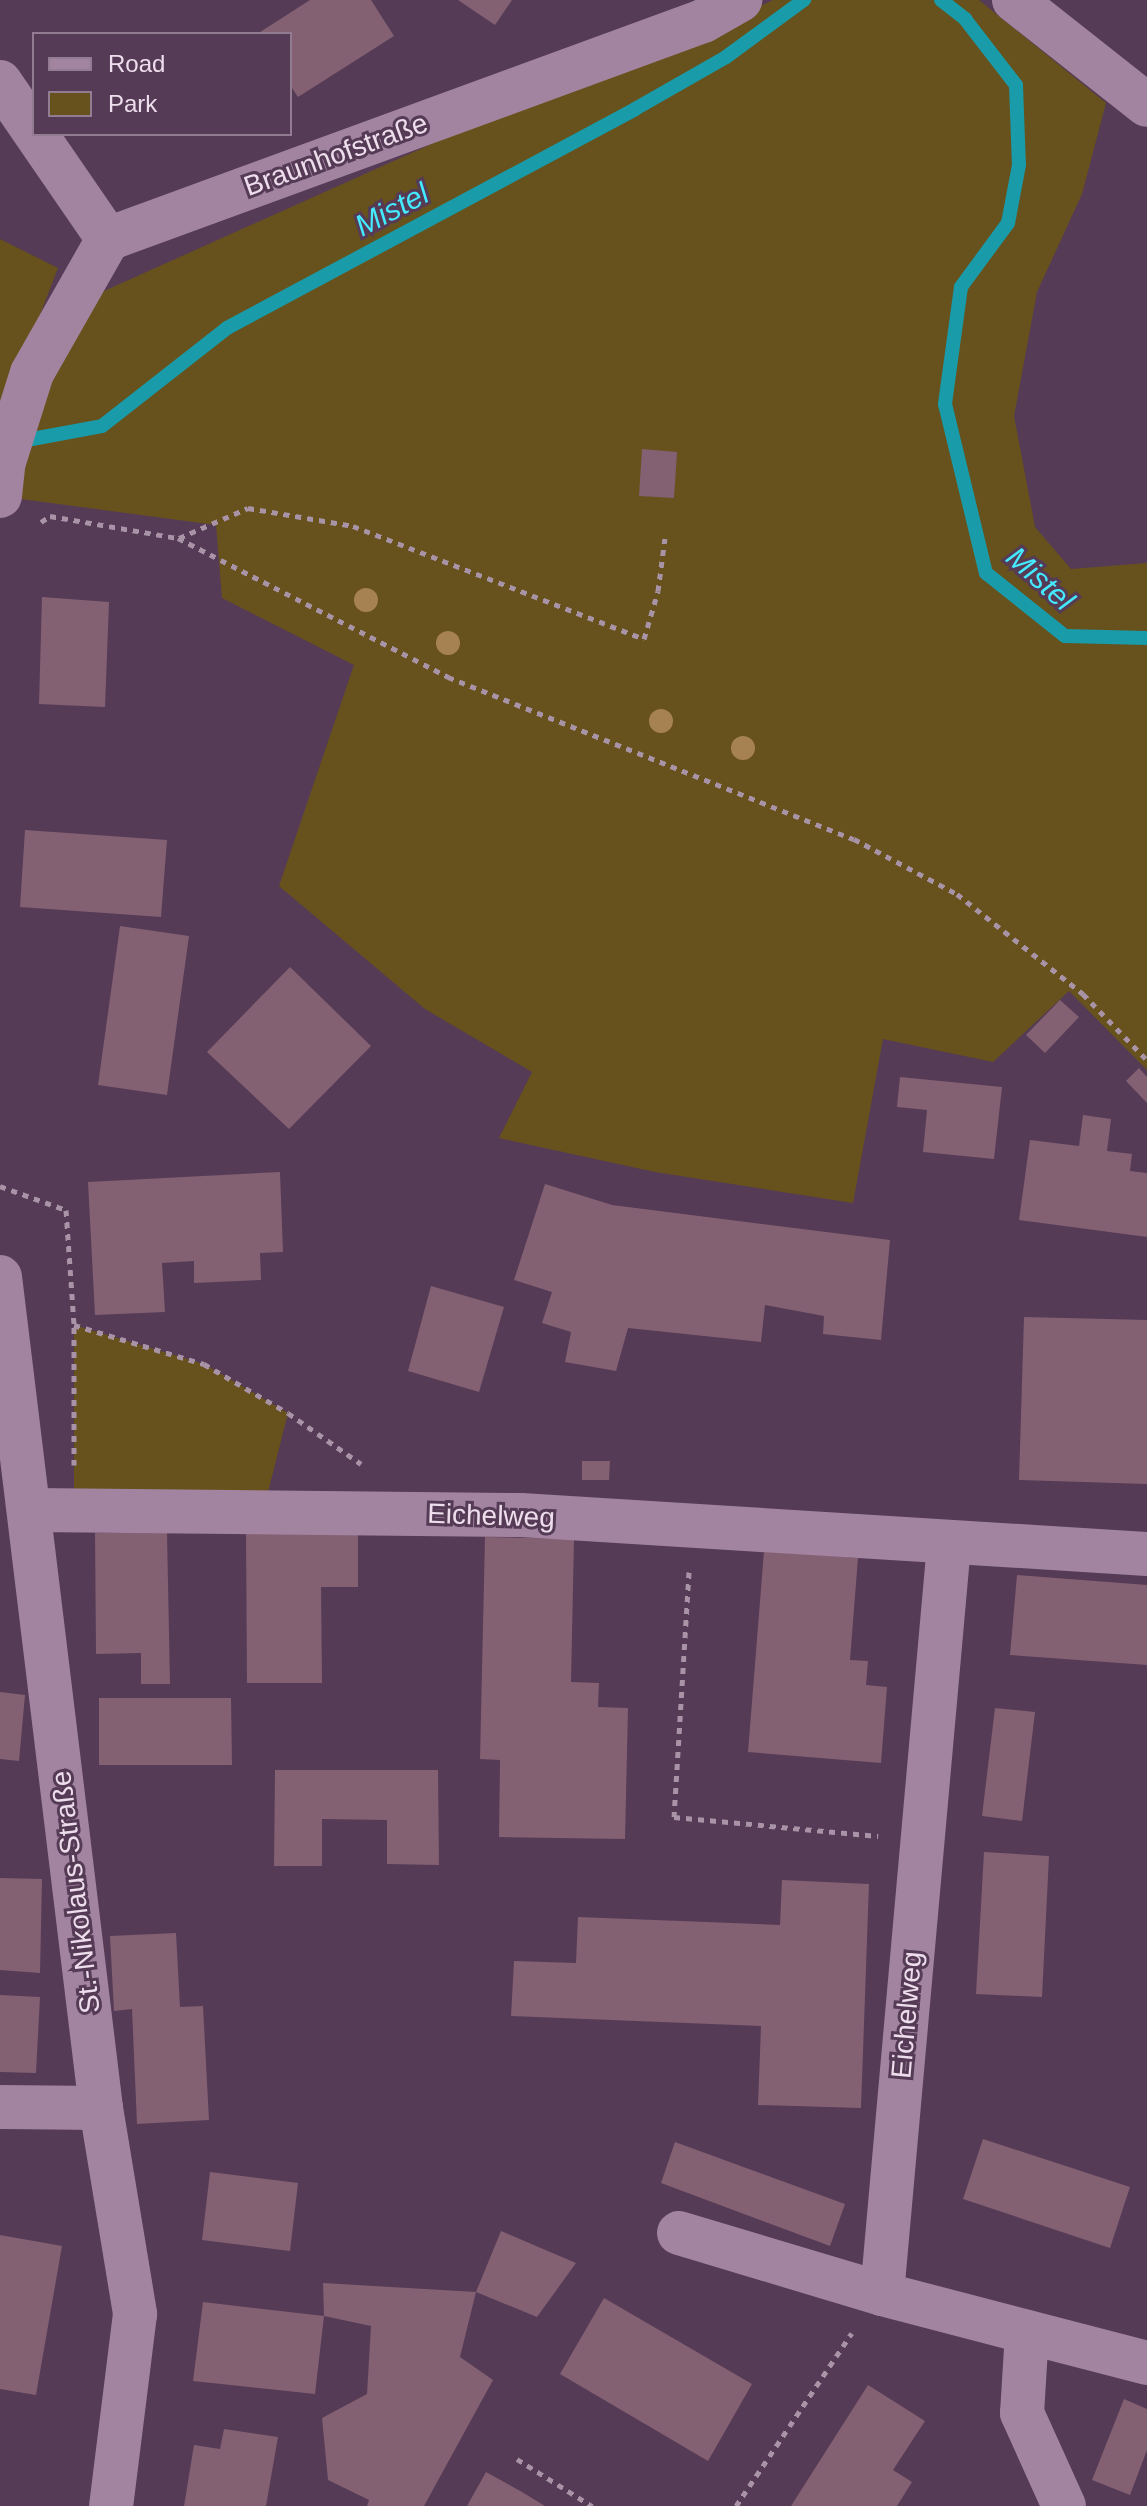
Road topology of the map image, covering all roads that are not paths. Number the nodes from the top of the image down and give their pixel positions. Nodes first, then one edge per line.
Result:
1 (740, 0) edge
2 (1014, 0) edge
3 (0, 82) edge
4 (1147, 105) edge
5 (32, 129) edge
6 (37, 136) edge
7 (108, 239) junction
8 (2, 480) edge
9 (0, 1277) edge
10 (53, 1510) junction
11 (949, 1545) junction
12 (1147, 1554) edge
13 (0, 2107) edge
14 (101, 2108) junction
15 (679, 2233) dead end
16 (882, 2294) junction
17 (1027, 2332) junction
18 (1147, 2363) edge
19 (111, 2506) edge
20 (1064, 2506) edge

1 - 7 street, Braunhofstraße
2 - 4 street
3 - 5 street
6 - 7 street
7 - 8 street
9 - 10 street, St.-Nikolaus-Straße
10 - 11 street, Eichelweg
10 - 14 street, St.-Nikolaus-Straße
11 - 12 street, Eichelweg
11 - 16 street, Eichelweg
13 - 14 street
14 - 19 street, St.-Nikolaus-Straße
15 - 16 street
16 - 17 street
17 - 18 street
17 - 20 street

